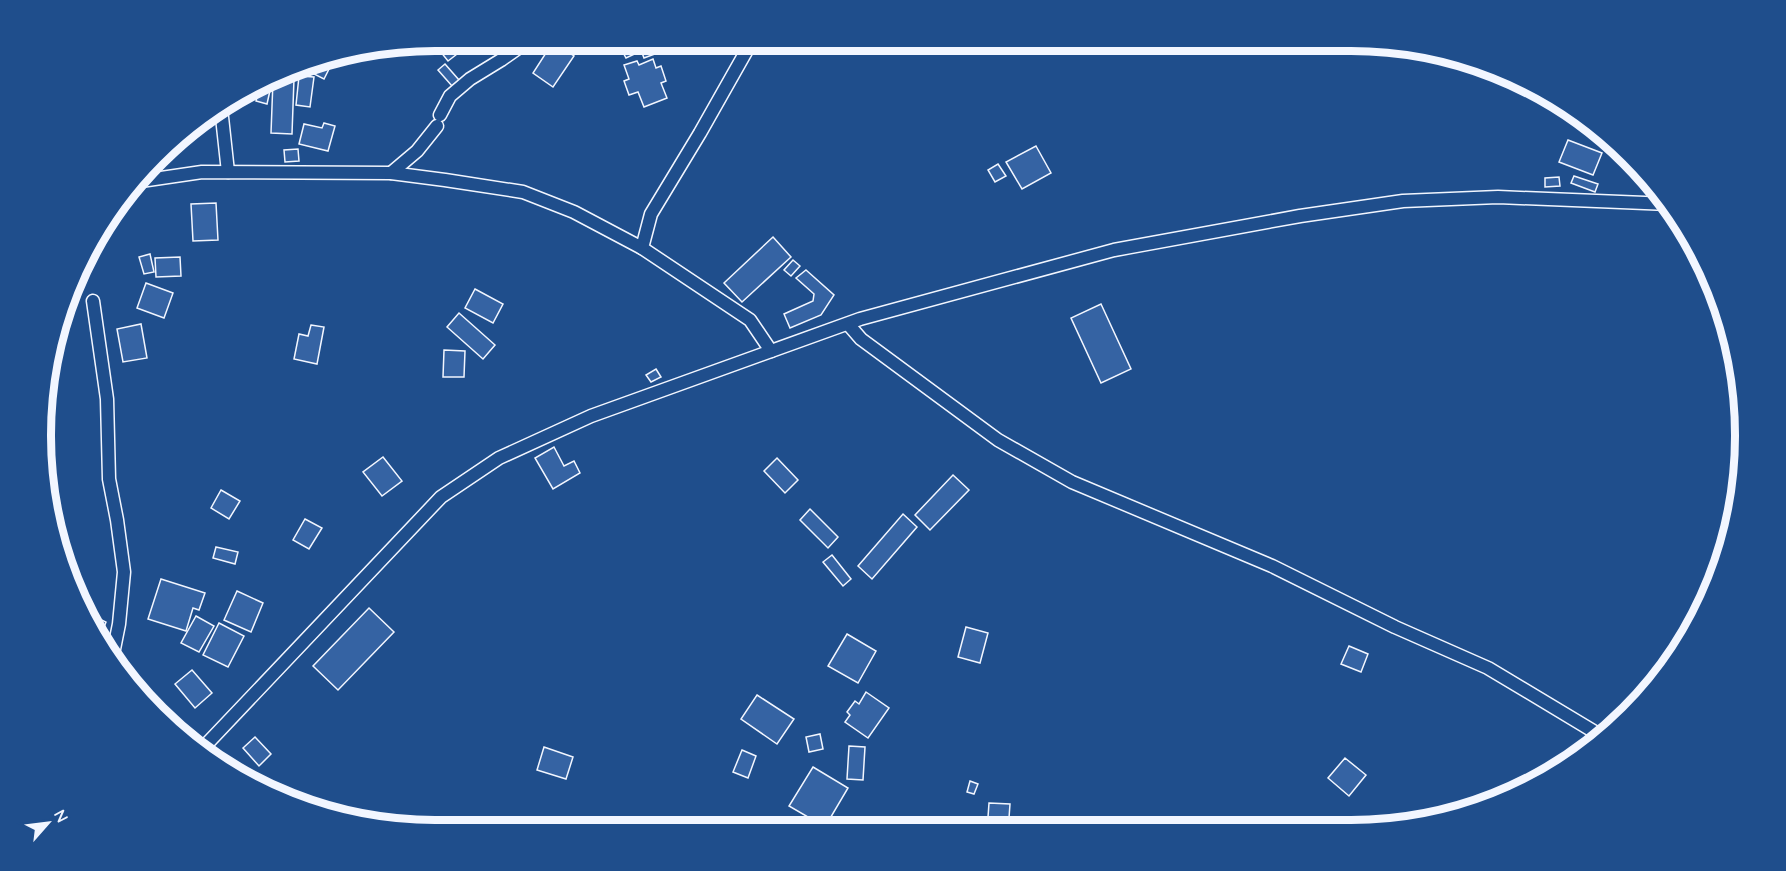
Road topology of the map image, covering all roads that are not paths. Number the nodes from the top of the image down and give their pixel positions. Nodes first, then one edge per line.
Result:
1 (513, 51) edge
2 (746, 51) edge
3 (222, 116) edge
4 (228, 172) junction
5 (391, 173) junction
6 (148, 180) edge
7 (1658, 204) edge
8 (642, 248) junction
9 (93, 301) dead end
10 (848, 324) junction
11 (771, 351) junction
12 (114, 647) edge
13 (1595, 732) edge
14 (206, 745) edge

1 - 5 street
2 - 8 street
3 - 4 street
4 - 5 street
4 - 6 street
5 - 8 street
7 - 10 street
8 - 11 street
9 - 12 street
10 - 11 street
10 - 13 street
11 - 14 street

